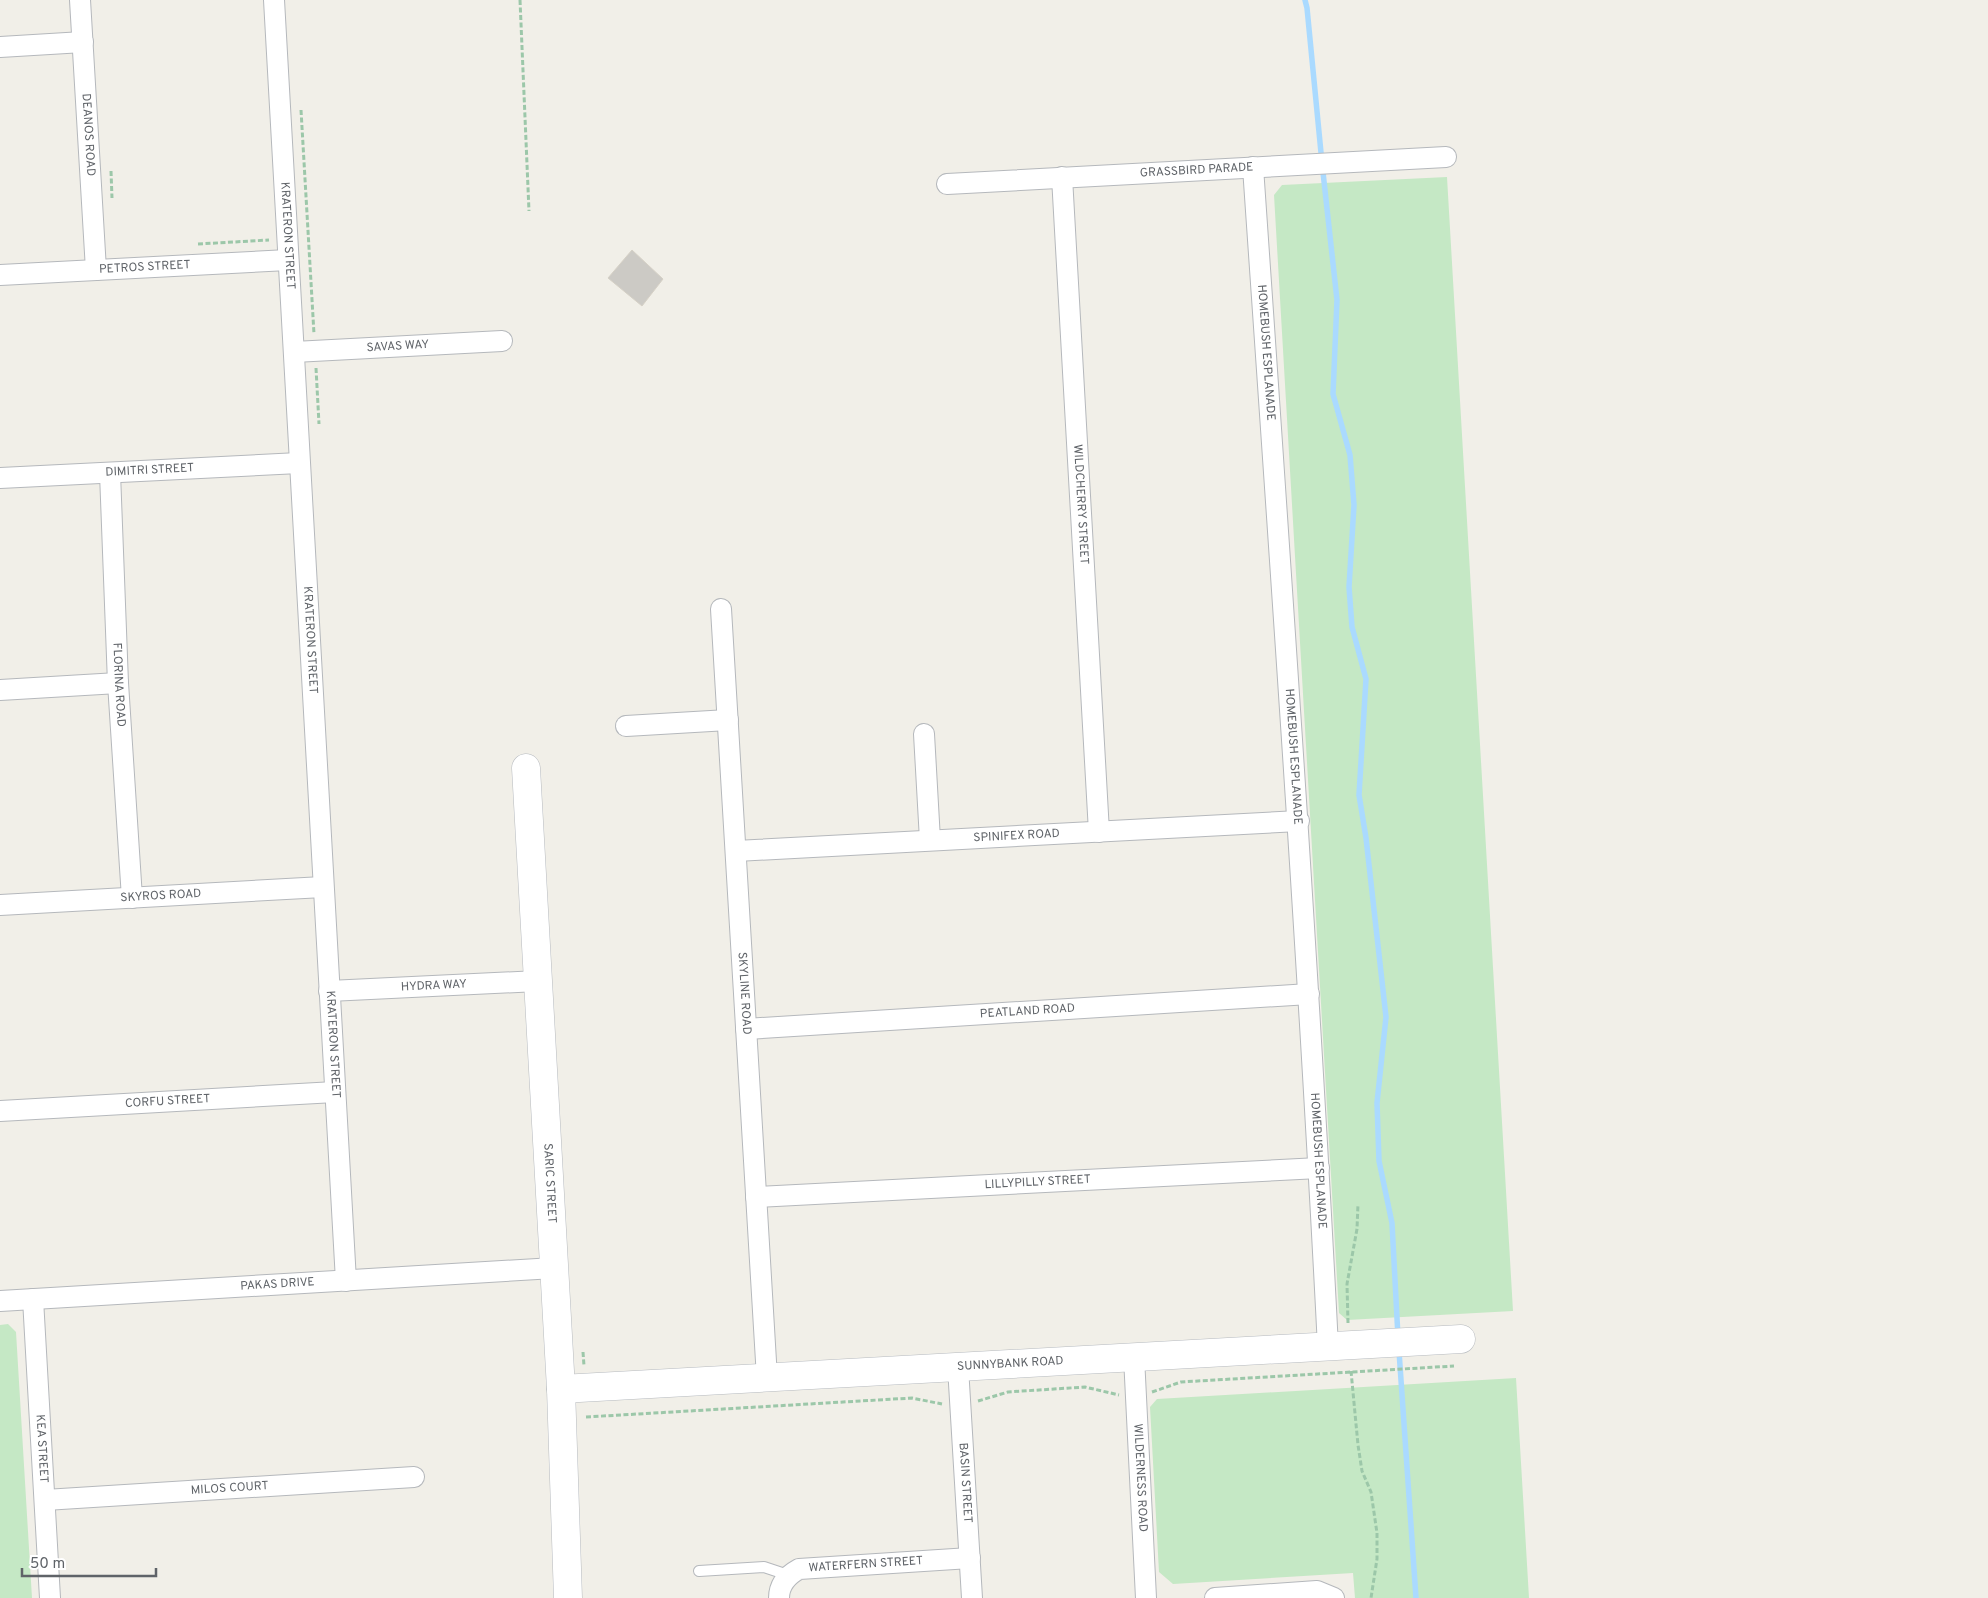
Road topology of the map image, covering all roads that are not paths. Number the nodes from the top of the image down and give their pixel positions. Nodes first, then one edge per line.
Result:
1 (80, 0) edge
2 (274, 0) edge
3 (83, 42) junction
4 (0, 47) edge
5 (1446, 157) dead end
6 (1253, 167) junction
7 (1062, 177) junction
8 (947, 184) dead end
9 (288, 260) junction
10 (96, 270) junction
11 (0, 275) edge
12 (502, 341) dead end
13 (294, 352) junction
14 (299, 464) junction
15 (110, 473) junction
16 (0, 478) edge
17 (721, 609) dead end
18 (118, 683) junction
19 (0, 690) edge
20 (728, 720) junction
21 (626, 726) dead end
22 (924, 734) dead end
23 (526, 768) dead end
24 (1298, 821) junction
25 (1099, 832) junction
26 (930, 840) junction
27 (736, 851) junction
28 (323, 887) junction
29 (132, 898) junction
30 (0, 905) edge
31 (538, 981) junction
32 (329, 991) junction
33 (1309, 994) junction
34 (746, 1029) junction
35 (335, 1092) junction
36 (0, 1111) edge
37 (1319, 1168) junction
38 (756, 1197) junction
39 (554, 1268) junction
40 (346, 1281) junction
41 (33, 1299) junction
42 (0, 1301) edge
43 (1461, 1339) dead end
44 (1338, 1346) junction
45 (1134, 1357) junction
46 (958, 1367) junction
47 (767, 1378) junction
48 (561, 1389) junction
49 (414, 1477) dead end
50 (45, 1500) junction
51 (970, 1558) junction
52 (699, 1571) dead end
53 (788, 1575) junction
54 (50, 1598) edge
55 (568, 1598) edge
56 (780, 1598) edge
57 (972, 1598) edge
58 (1146, 1598) edge
59 (1215, 1598) edge
60 (1334, 1598) edge

1 - 3 street, DEANOS ROAD
2 - 9 street, KRATERON STREET
3 - 4 street
3 - 10 street, DEANOS ROAD
5 - 6 street, GRASSBIRD PARADE
6 - 7 street, GRASSBIRD PARADE
6 - 24 street, HOMEBUSH ESPLANADE
7 - 8 street, GRASSBIRD PARADE
7 - 25 street, WILDCHERRY STREET
9 - 10 street, PETROS STREET
9 - 13 street, KRATERON STREET
10 - 11 street, PETROS STREET
12 - 13 street, SAVAS WAY
13 - 14 street, KRATERON STREET
14 - 15 street, DIMITRI STREET
14 - 28 street, KRATERON STREET
15 - 16 street, DIMITRI STREET
15 - 18 street, FLORINA ROAD
17 - 20 street, SKYLINE ROAD
18 - 19 street
18 - 29 street, FLORINA ROAD
20 - 21 street
20 - 27 street, SKYLINE ROAD
22 - 26 street
23 - 31 street, SARIC STREET
24 - 25 street, SPINIFEX ROAD
24 - 33 street, HOMEBUSH ESPLANADE
25 - 26 street, SPINIFEX ROAD
26 - 27 street, SPINIFEX ROAD
27 - 34 street, SKYLINE ROAD
28 - 29 street, SKYROS ROAD
28 - 32 street, KRATERON STREET
29 - 30 street, SKYROS ROAD
31 - 32 street, HYDRA WAY
31 - 39 street, SARIC STREET
32 - 35 street, KRATERON STREET
33 - 34 street, PEATLAND ROAD
33 - 37 street, HOMEBUSH ESPLANADE
34 - 38 street, SKYLINE ROAD
35 - 36 street, CORFU STREET
35 - 40 street, KRATERON STREET
37 - 38 street, LILLYPILLY STREET
37 - 44 street, HOMEBUSH ESPLANADE
38 - 47 street, SKYLINE ROAD
39 - 40 street, PAKAS DRIVE
39 - 48 street, SARIC STREET
40 - 41 street, PAKAS DRIVE
41 - 42 street, PAKAS DRIVE
41 - 50 street, KEA STREET
43 - 44 street, SUNNYBANK ROAD
44 - 45 street, SUNNYBANK ROAD
45 - 46 street, SUNNYBANK ROAD
45 - 58 street, WILDERNESS ROAD
46 - 47 street, SUNNYBANK ROAD
46 - 51 street, BASIN STREET
47 - 48 street, SUNNYBANK ROAD
48 - 55 street, SARIC STREET
49 - 50 street, MILOS COURT
50 - 54 street, KEA STREET
51 - 53 street, WATERFERN STREET
51 - 57 street, BASIN STREET
52 - 53 lane
53 - 56 street
59 - 60 street

